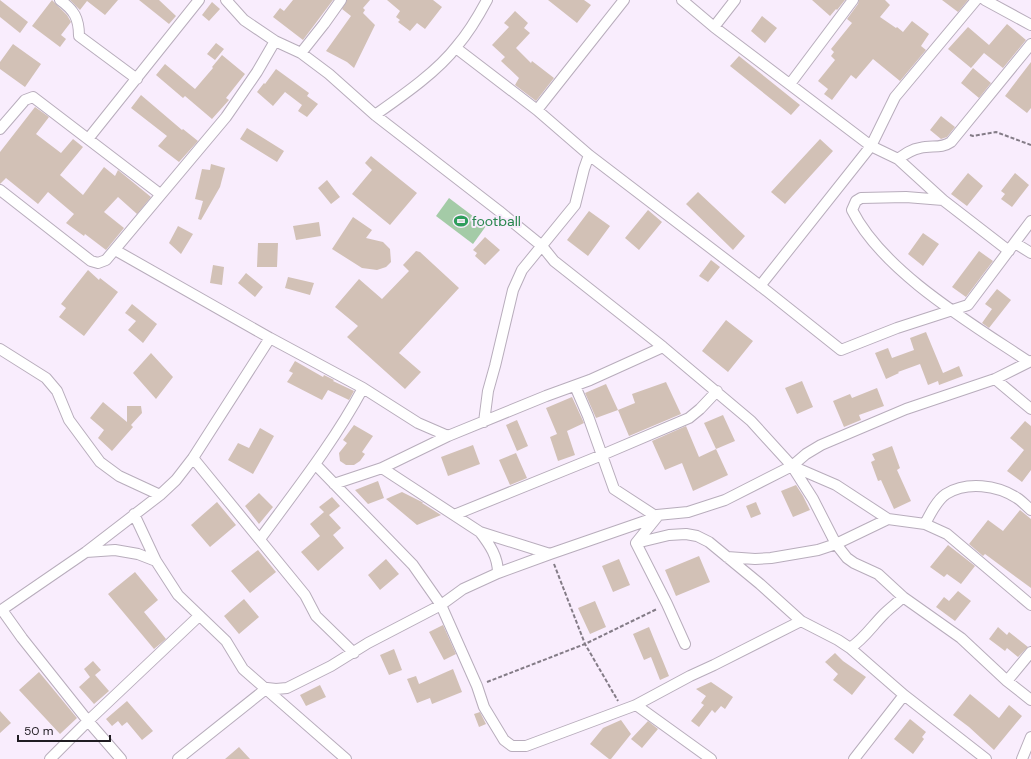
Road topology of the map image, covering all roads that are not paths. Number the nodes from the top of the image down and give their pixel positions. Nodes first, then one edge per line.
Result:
1 (60, 0) edge
2 (199, 0) edge
3 (227, 0) edge
4 (341, 0) edge
5 (487, 0) edge
6 (624, 0) edge
7 (682, 0) edge
8 (735, 0) edge
9 (854, 0) edge
10 (976, 0) edge
11 (985, 0) edge
12 (1031, 25) edge
13 (714, 27) junction
14 (275, 41) junction
15 (1031, 44) edge
16 (456, 48) junction
17 (301, 53) junction
18 (136, 79) junction
19 (790, 84) junction
20 (537, 110) junction
21 (375, 115) junction
22 (0, 129) edge
23 (88, 139) junction
24 (871, 146) junction
25 (589, 155) junction
26 (898, 159) junction
27 (0, 190) edge
28 (160, 194) junction
29 (943, 200) junction
30 (1031, 221) edge
31 (542, 246) junction
32 (1012, 247) junction
33 (115, 250) junction
34 (1031, 253) edge
35 (760, 286) junction
36 (954, 311) junction
37 (270, 338) junction
38 (663, 348) junction
39 (0, 349) edge
40 (1030, 361) edge
41 (995, 379) junction
42 (575, 386) junction
43 (363, 388) junction
44 (717, 391) junction
45 (1031, 409) edge
46 (484, 422) junction
47 (448, 436) junction
48 (602, 455) junction
49 (193, 458) junction
50 (316, 464) junction
51 (792, 466) junction
52 (382, 468) junction
53 (334, 484) junction
54 (160, 495) junction
55 (1031, 510) edge
56 (134, 514) junction
57 (454, 515) junction
58 (657, 517) junction
59 (888, 519) junction
60 (925, 524) junction
61 (480, 532) junction
62 (260, 539) junction
63 (636, 543) junction
64 (836, 544) junction
65 (86, 552) junction
66 (550, 554) junction
67 (727, 557) junction
68 (156, 560) junction
69 (498, 573) junction
70 (903, 597) junction
71 (1031, 605) edge
72 (441, 606) junction
73 (1, 611) edge
74 (199, 616) junction
75 (800, 621) junction
76 (685, 644) dead end
77 (850, 648) junction
78 (354, 652) junction
79 (1031, 652) edge
80 (1007, 681) junction
81 (267, 688) junction
82 (904, 695) junction
83 (1031, 700) edge
84 (636, 705) junction
85 (88, 721) junction
86 (1031, 737) edge
87 (50, 759) edge
88 (121, 759) edge
89 (178, 759) edge
90 (346, 759) edge
91 (711, 759) edge
92 (854, 759) edge
93 (986, 759) edge
94 (1022, 759) edge

1 - 18 street
2 - 18 street
3 - 14 street
4 - 17 street
5 - 16 street
6 - 20 street
7 - 13 street
8 - 13 street
9 - 19 street
10 - 24 street
11 - 12 street
13 - 19 street
14 - 17 street
14 - 28 street
15 - 26 street
16 - 20 street
16 - 21 street
17 - 21 street
18 - 23 street
19 - 24 street
20 - 25 street
21 - 31 street
22 - 23 street
23 - 28 street
24 - 26 street
24 - 35 street
25 - 31 street
25 - 35 street
26 - 29 street
27 - 33 street
28 - 33 street
29 - 32 street
29 - 36 street
30 - 32 street
31 - 38 street
31 - 46 street
32 - 34 street
32 - 36 street
33 - 37 street
35 - 36 street
36 - 40 street
37 - 43 street
37 - 49 street
38 - 42 street
38 - 44 street
39 - 54 street
40 - 41 street
41 - 45 street
41 - 51 street
42 - 46 street
42 - 48 street
43 - 47 street
43 - 50 street
44 - 48 street
44 - 51 street
46 - 47 street
47 - 52 street
48 - 57 street
48 - 58 street
49 - 54 street
49 - 62 street
50 - 53 street
50 - 62 street
51 - 58 street
51 - 59 street
51 - 64 street
52 - 53 street
52 - 57 street
53 - 72 street
54 - 56 street
55 - 60 street
56 - 65 street
56 - 68 street
57 - 61 street
58 - 63 street
58 - 66 street
59 - 60 street
59 - 64 street
60 - 71 street
61 - 66 street
61 - 69 street
62 - 78 street
63 - 67 street
63 - 76 street
64 - 67 street
64 - 70 street
65 - 68 street
65 - 73 street
66 - 69 street
67 - 75 street
68 - 74 street
69 - 72 street
70 - 77 street
70 - 80 street
72 - 78 street
72 - 84 street
73 - 85 street
74 - 81 street
74 - 85 street
75 - 77 street
75 - 84 street
77 - 82 street
78 - 81 street
79 - 80 street
80 - 83 street
81 - 89 street
81 - 90 street
82 - 92 street
82 - 93 street
84 - 91 street
85 - 87 street
85 - 88 street
86 - 94 street

